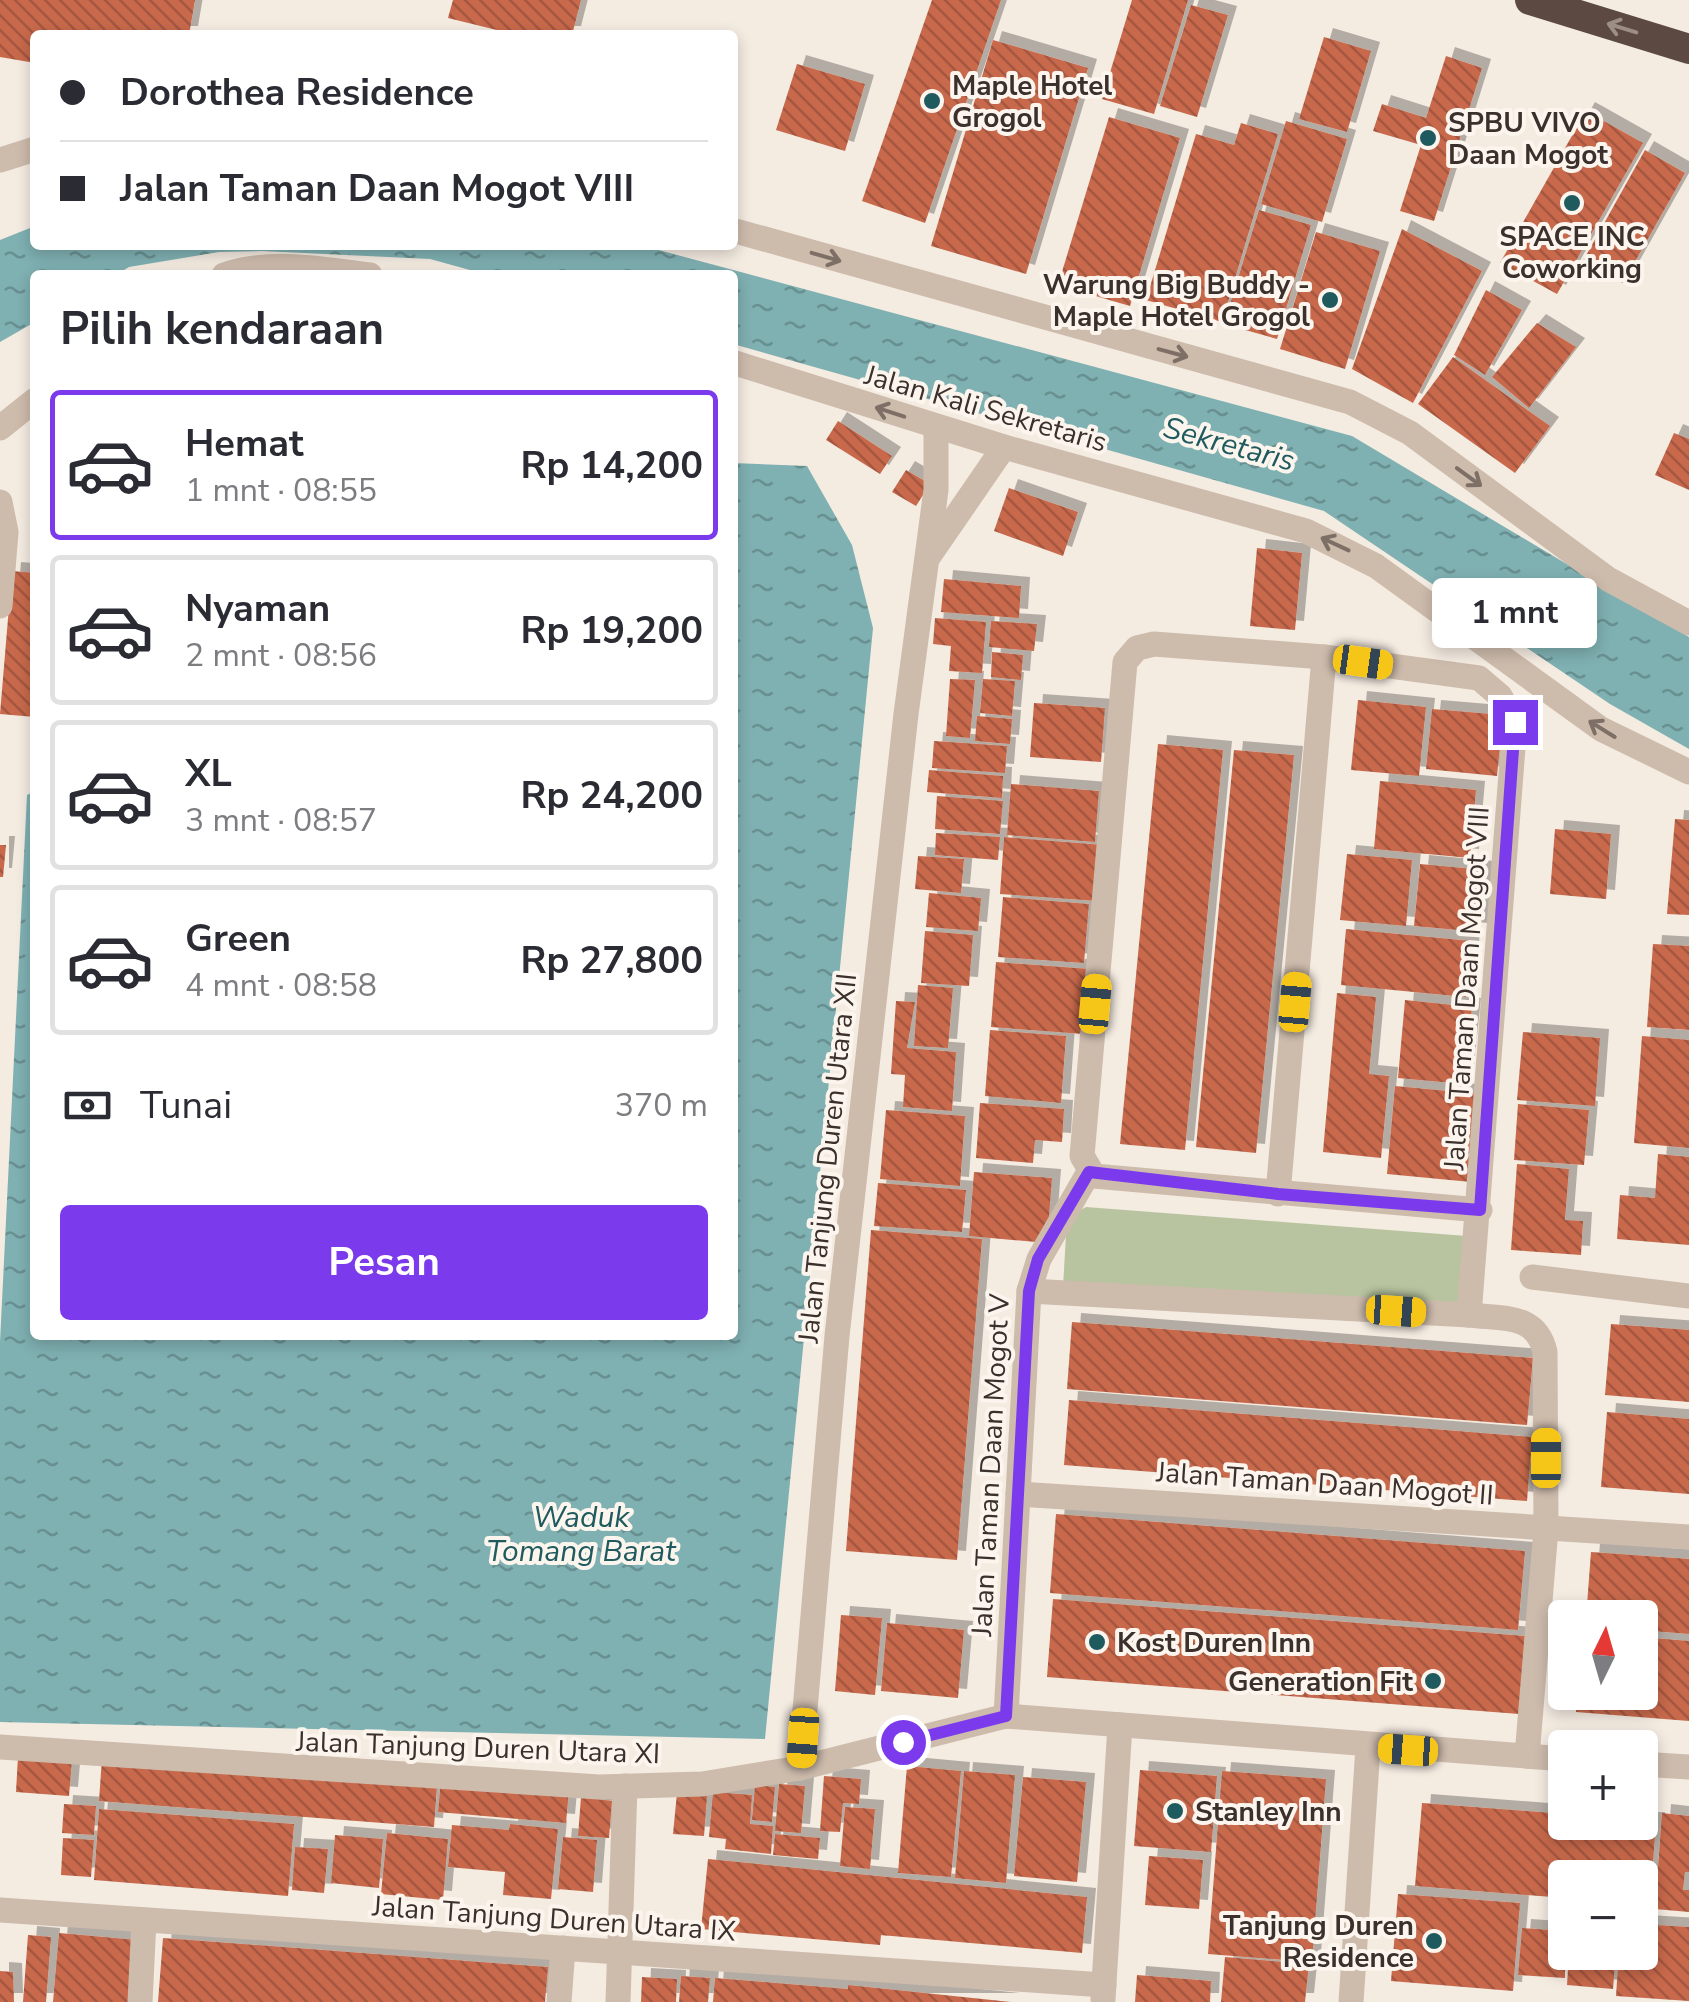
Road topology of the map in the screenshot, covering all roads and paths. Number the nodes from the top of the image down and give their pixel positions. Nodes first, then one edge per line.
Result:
1 (1548, 2) edge
2 (1689, 50) edge
3 (30, 151) edge
4 (0, 160) edge
5 (738, 232) edge
6 (239, 270) edge
7 (310, 270) edge
8 (738, 364) edge
9 (30, 404) edge
10 (936, 426) junction
11 (0, 428) edge
12 (1004, 447) junction
13 (0, 502) edge
14 (929, 556) junction
15 (0, 606) edge
16 (1689, 623) edge
17 (1324, 657) junction
18 (1689, 772) edge
19 (1087, 1170) junction
20 (1278, 1194) junction
21 (1480, 1210) junction
22 (1532, 1277) dead end
23 (1029, 1291) junction
24 (1689, 1296) edge
25 (1469, 1316) junction
26 (1018, 1494) junction
27 (1546, 1529) junction
28 (1689, 1537) edge
29 (1006, 1716) junction
30 (1120, 1725) junction
31 (0, 1747) edge
32 (1368, 1747) junction
33 (1527, 1756) junction
34 (1548, 1758) edge
35 (1658, 1765) edge
36 (1689, 1767) edge
37 (800, 1768) junction
38 (625, 1786) junction
39 (0, 1910) edge
40 (144, 1920) junction
41 (563, 1948) junction
42 (620, 1952) junction
43 (1103, 1994) edge
44 (140, 2002) edge
45 (559, 2002) edge
46 (618, 2002) edge
47 (1351, 2002) edge

2 -> 1 highway
3 - 4 street
5 -> 16 street
6 - 7 street
10 -> 8 street, Jalan Kali Sekretaris
9 - 11 street
10 - 12 street, Jalan Kali Sekretaris
10 - 14 street, Jalan Tanjung Duren Utara XII
12 - 14 street, Jalan Tanjung Duren Utara XII
18 -> 12 street, Jalan Kali Sekretaris
13 - 15 street
14 - 37 street, Jalan Tanjung Duren Utara XII
17 - 19 street
17 - 20 street
17 - 21 street, Jalan Taman Daan Mogot VIII
19 - 20 street
19 - 23 street, Jalan Taman Daan Mogot V
20 - 21 street
21 - 25 street, Jalan Taman Daan Mogot VIII
22 - 24 street
23 - 25 street
23 - 26 street, Jalan Taman Daan Mogot V
25 - 27 street
26 - 27 street, Jalan Taman Daan Mogot II
26 - 29 street, Jalan Taman Daan Mogot V
27 - 28 street, Jalan Taman Daan Mogot II
27 - 33 street
29 - 30 street, Jalan Tanjung Duren Utara XI
29 - 37 street, Jalan Tanjung Duren Utara XI
30 - 32 street, Jalan Tanjung Duren Utara XI
30 - 43 street
31 - 38 street, Jalan Tanjung Duren Utara XI
32 - 33 street, Jalan Tanjung Duren Utara XI
32 - 47 street
33 - 34 street, Jalan Tanjung Duren Utara XI
35 - 36 street
37 - 38 street, Jalan Tanjung Duren Utara XI
38 - 42 street
39 - 40 street, Jalan Tanjung Duren Utara IX
40 - 41 street, Jalan Tanjung Duren Utara IX
40 - 44 street
41 - 42 street, Jalan Tanjung Duren Utara IX
41 - 45 street
42 - 43 street, Jalan Tanjung Duren Utara IX
42 - 46 street

